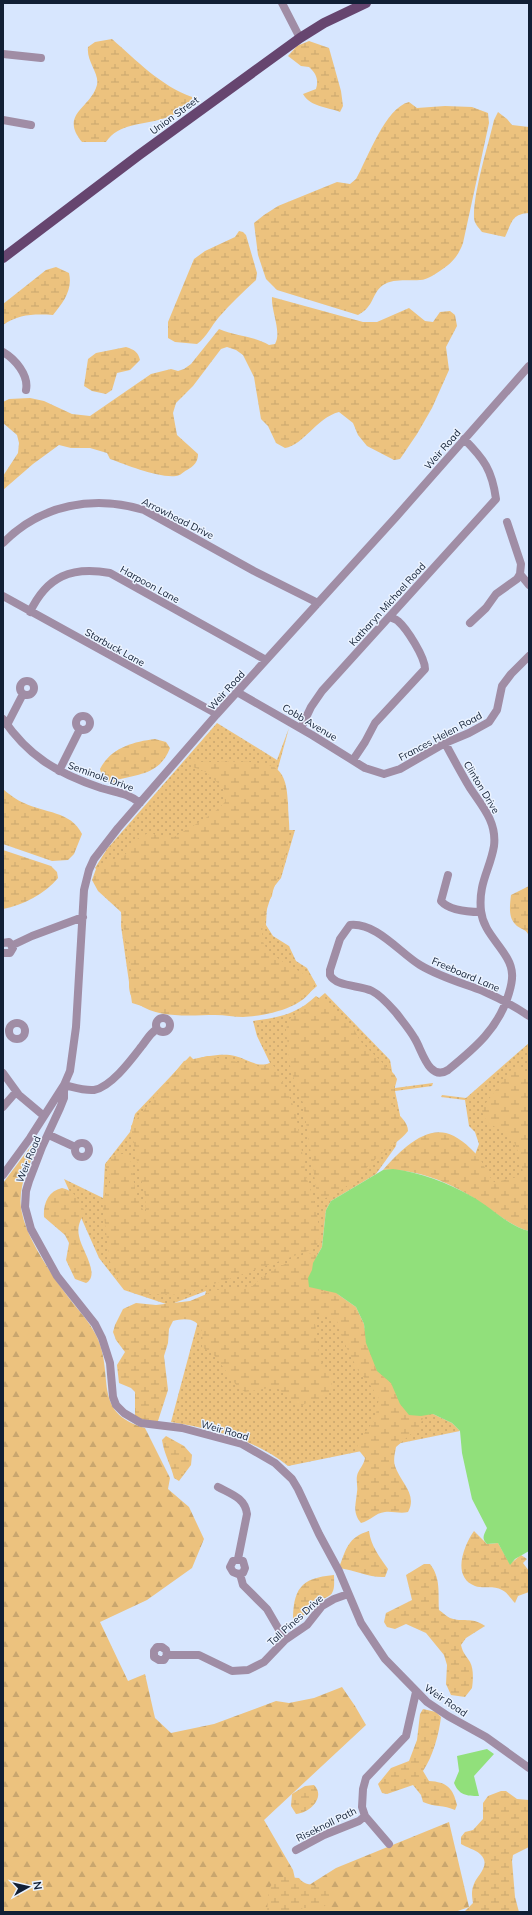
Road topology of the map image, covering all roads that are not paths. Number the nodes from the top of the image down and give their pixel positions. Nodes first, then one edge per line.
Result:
1 (282, 3) edge
2 (366, 3) edge
3 (300, 38) junction
4 (3, 54) edge
5 (41, 58) dead end
6 (3, 120) edge
7 (31, 125) dead end
8 (3, 258) edge
9 (3, 352) edge
10 (529, 366) edge
11 (26, 390) dead end
12 (464, 439) junction
13 (507, 522) dead end
14 (3, 543) edge
15 (520, 574) junction
16 (529, 585) edge
17 (3, 596) edge
18 (318, 603) junction
19 (30, 612) junction
20 (390, 617) junction
21 (470, 623) dead end
22 (529, 656) edge
23 (266, 660) junction
24 (237, 692) junction
25 (23, 694) dead end
26 (217, 714) junction
27 (5, 722) edge
28 (301, 728) junction
29 (80, 729) dead end
30 (445, 743) junction
31 (353, 760) junction
32 (59, 771) junction
33 (371, 771) joint
34 (140, 804) junction
35 (448, 875) dead end
36 (481, 912) junction
37 (83, 917) junction
38 (3, 943) edge
39 (13, 945) junction
40 (3, 953) edge
41 (506, 1001) junction
42 (529, 1016) edge
43 (157, 1029) dead end
44 (438, 1072) joint
45 (3, 1073) edge
46 (64, 1085) junction
47 (16, 1092) junction
48 (3, 1107) edge
49 (44, 1116) junction
50 (49, 1135) junction
51 (76, 1147) dead end
52 (3, 1176) edge
53 (218, 1487) dead end
54 (348, 1594) junction
55 (285, 1640) junction
56 (167, 1655) dead end
57 (416, 1692) junction
58 (529, 1768) edge
59 (365, 1816) junction
60 (389, 1844) dead end
61 (296, 1850) dead end

1 - 3 street
2 - 3 main road, Union Street
3 - 8 main road, Union Street
4 - 5 street
6 - 7 street
9 - 11 street
10 - 12 street, Weir Road
12 - 18 street, Weir Road
12 - 20 street, Katharyn Michael Road
13 - 15 street
14 - 18 street, Arrowhead Drive
15 - 16 street
15 - 21 street
17 - 19 street, Starbuck Lane
18 - 23 street, Weir Road
19 - 23 street, Harpoon Lane
19 - 26 street, Starbuck Lane
20 - 28 street, Katharyn Michael Road
20 - 31 street
22 - 30 street, Frances Helen Road
23 - 24 street, Weir Road
24 - 26 street, Weir Road
24 - 28 street, Cobb Avenue
25 - 27 street
26 - 34 street, Weir Road
27 - 32 street, Seminole Drive
28 - 31 street, Cobb Avenue
29 - 32 street
30 - 33 street, Frances Helen Road
30 - 36 street, Clinton Drive
31 - 33 street, Cobb Avenue
32 - 34 street, Seminole Drive
34 - 37 street, Weir Road
35 - 36 street
36 - 41 street, Clinton Drive
37 - 39 street
37 - 46 street, Weir Road
38 - 39 street
39 - 40 street
41 - 42 street, Freeboard Lane
41 - 44 street, Clinton Drive
41 - 44 street, Freeboard Lane
43 - 46 street
45 - 47 street
46 - 49 street, Weir Road
46 - 50 street, Weir Road
47 - 48 street
47 - 49 street
49 - 52 street, Weir Road
50 - 51 street
50 - 54 street, Weir Road
53 - 55 street
54 - 55 street, Tall Pines Drive
54 - 57 street, Weir Road
55 - 56 street, Tall Pines Drive
57 - 58 street, Weir Road
57 - 59 street
59 - 60 street
59 - 61 street, Riseknoll Path

